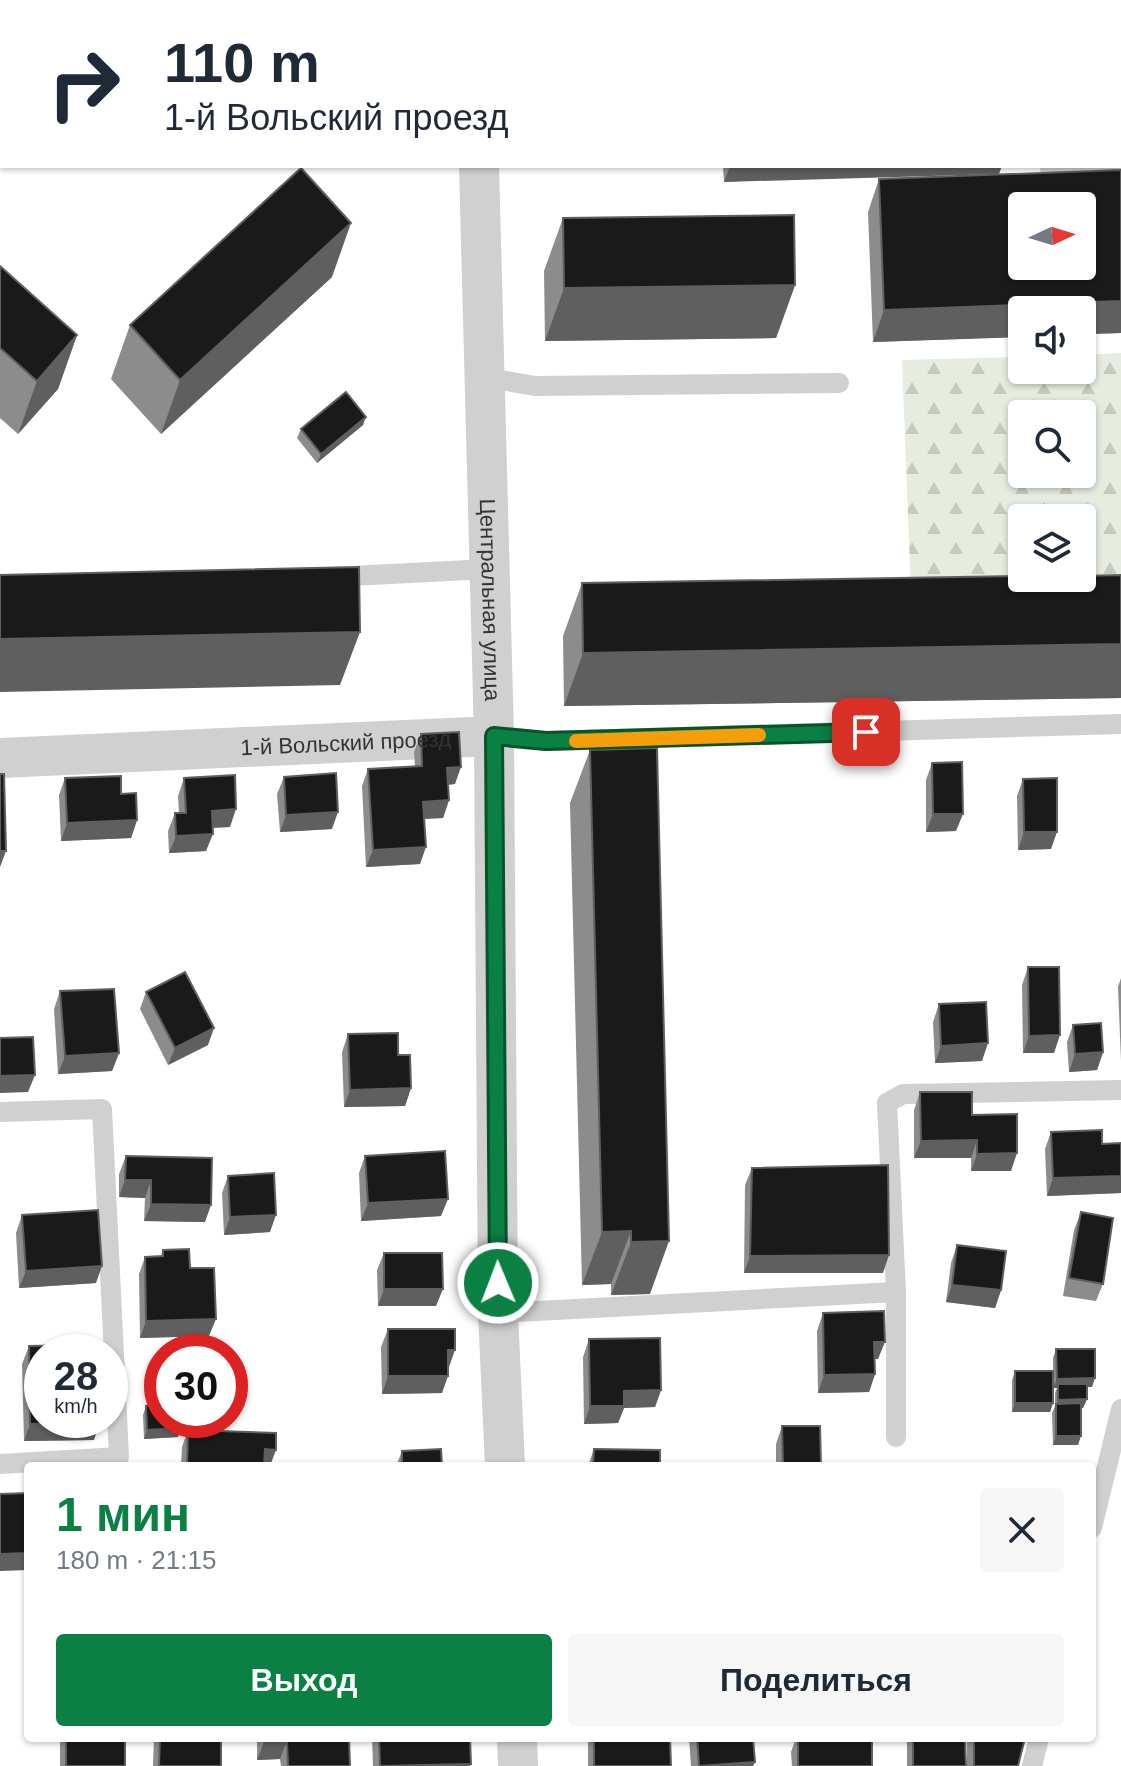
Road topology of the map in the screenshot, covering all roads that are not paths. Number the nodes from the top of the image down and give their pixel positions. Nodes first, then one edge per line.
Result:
1 (479, 168) edge
2 (1050, 168) edge
3 (1121, 174) edge
4 (483, 377) junction
5 (839, 383) dead end
6 (489, 569) junction
7 (311, 580) edge
8 (1121, 724) edge
9 (494, 736) junction
10 (0, 758) edge
11 (1121, 1090) edge
12 (0, 1112) edge
13 (896, 1292) junction
14 (498, 1313) junction
15 (1121, 1409) edge
16 (896, 1437) dead end
17 (34, 1462) edge
18 (505, 1462) edge
19 (24, 1463) edge
20 (0, 1464) edge
21 (1096, 1512) edge
22 (517, 1742) edge
23 (1038, 1742) edge
24 (518, 1766) edge
25 (1032, 1766) edge

1 - 4 street, Центральная улица
2 - 3 lane
4 - 5 lane
4 - 6 street, Центральная улица
6 - 7 lane
6 - 9 street, Центральная улица
8 - 9 lane, 1-й Вольский проезд
9 - 10 street, 1-й Вольский проезд
9 - 14 street, Центральная улица
11 - 13 lane
12 - 17 lane
13 - 14 lane
13 - 16 lane
14 - 18 street, Центральная улица
15 - 21 lane
19 - 20 lane
22 - 24 street
23 - 25 lane

